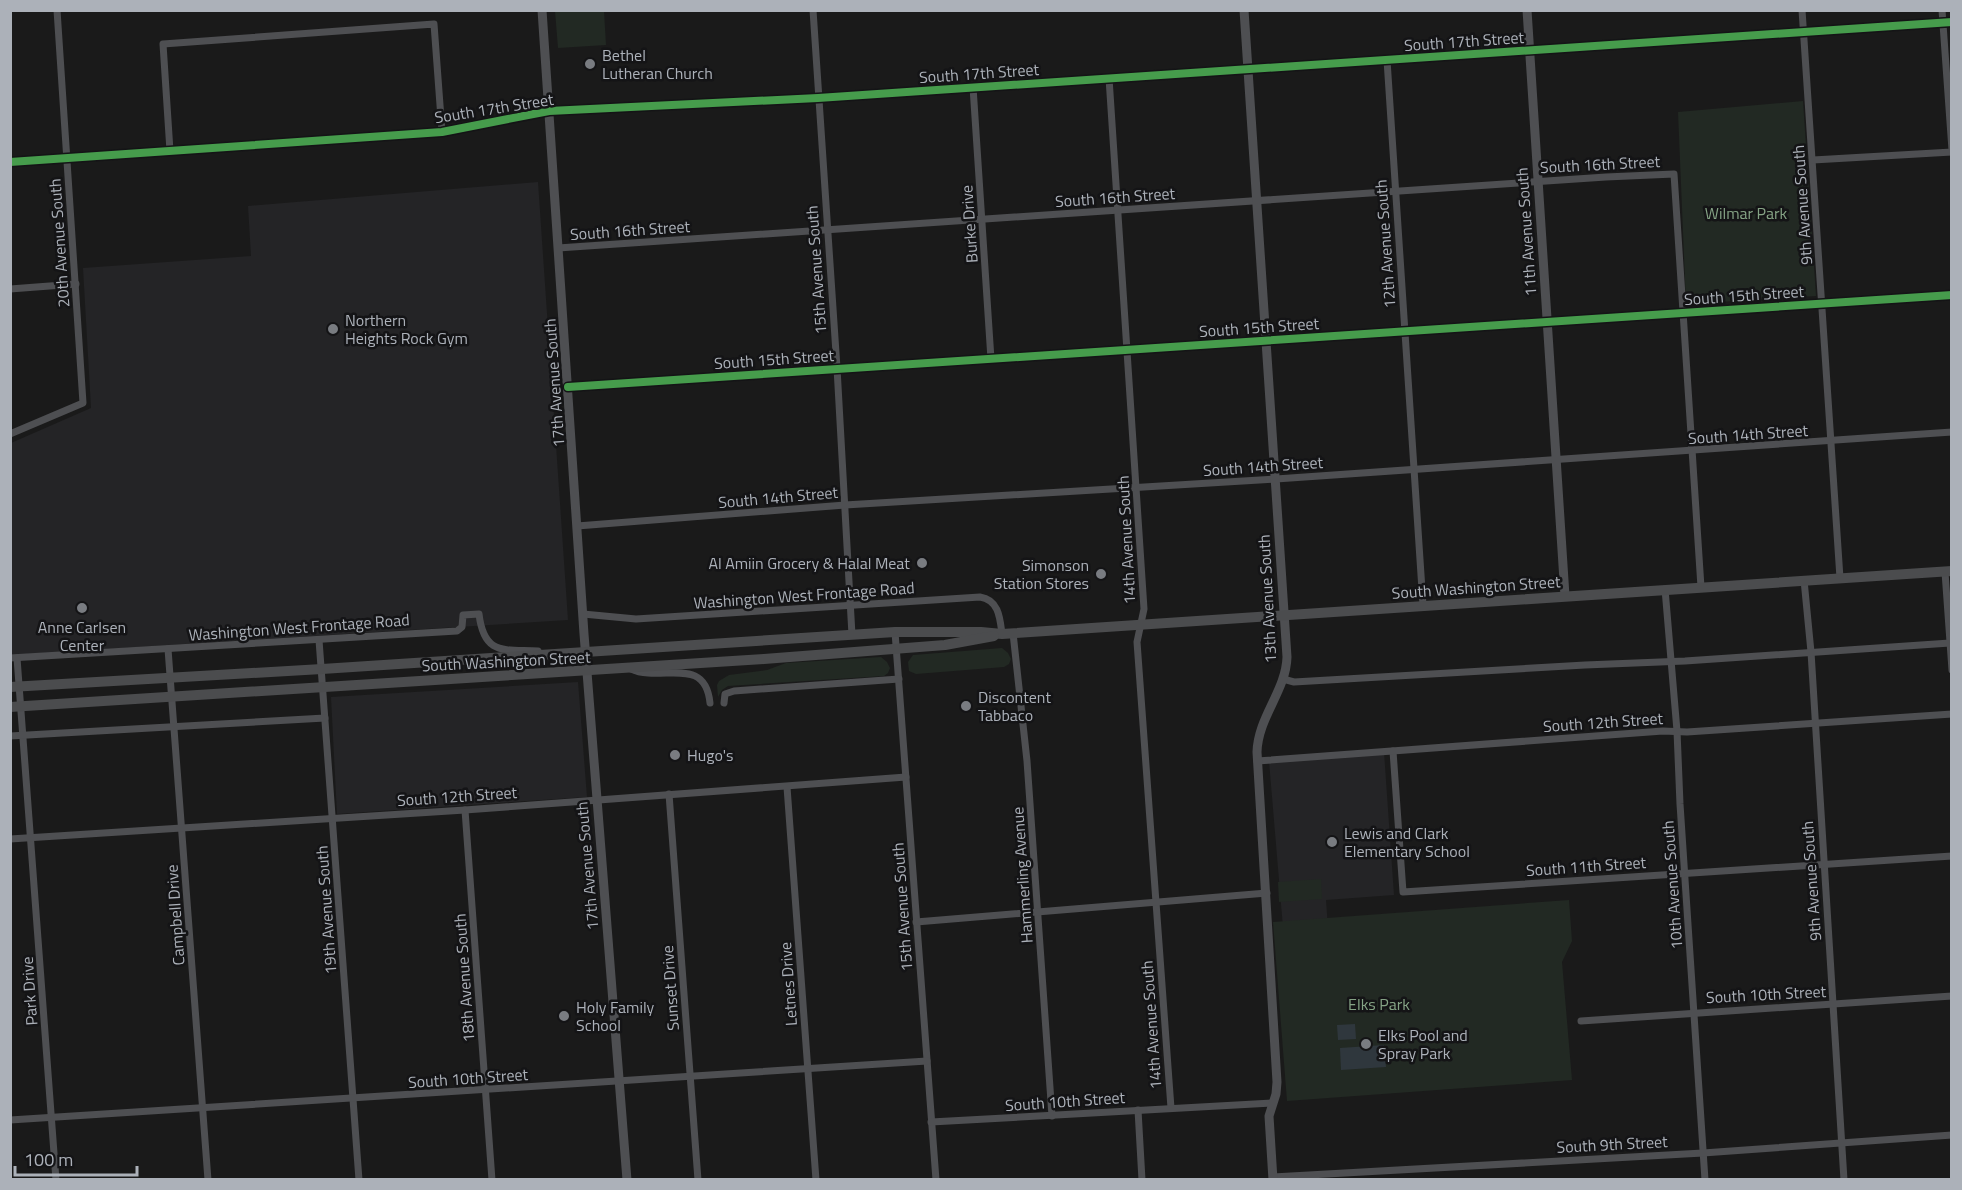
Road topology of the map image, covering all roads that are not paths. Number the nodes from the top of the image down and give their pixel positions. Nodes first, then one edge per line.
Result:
1 (57, 10) edge
2 (542, 10) edge
3 (813, 10) edge
4 (1244, 10) edge
5 (1527, 10) edge
6 (1802, 10) edge
7 (1942, 10) edge
8 (1952, 22) edge
9 (1943, 23) junction
10 (1804, 32) junction
11 (1529, 50) junction
12 (1387, 60) junction
13 (1247, 69) junction
14 (1109, 78) junction
15 (973, 87) junction
16 (818, 98) junction
17 (549, 111) junction
18 (442, 132) junction
19 (170, 151) junction
20 (1952, 151) edge
21 (67, 158) junction
22 (1813, 159) junction
23 (10, 162) edge
24 (1538, 182) junction
25 (1395, 191) junction
26 (1257, 201) junction
27 (1118, 210) junction
28 (982, 219) junction
29 (827, 230) junction
30 (558, 248) junction
31 (76, 284) junction
32 (10, 289) edge
33 (1952, 295) edge
34 (1822, 303) junction
35 (1683, 312) junction
36 (1547, 321) junction
37 (1405, 331) junction
38 (1266, 339) junction
39 (1127, 350) junction
40 (991, 359) junction
41 (837, 368) junction
42 (568, 387) junction
43 (1952, 432) edge
44 (10, 434) edge
45 (1832, 442) junction
46 (1692, 451) junction
47 (1556, 460) junction
48 (1414, 469) junction
49 (1276, 479) junction
50 (1136, 488) junction
51 (845, 505) junction
52 (577, 526) junction
53 (1948, 571) edge
54 (1840, 578) junction
55 (1804, 580) junction
56 (1701, 587) junction
57 (1665, 590) junction
58 (1565, 596) junction
59 (850, 605) junction
60 (1423, 605) junction
61 (583, 614) junction
62 (1285, 616) junction
63 (1142, 624) junction
64 (895, 632) junction
65 (1008, 633) junction
66 (852, 635) junction
67 (319, 640) junction
68 (1950, 643) junction
69 (168, 649) junction
70 (896, 650) junction
71 (585, 652) junction
72 (1811, 652) junction
73 (552, 654) junction
74 (14, 658) edge
75 (1670, 662) junction
76 (322, 669) junction
77 (631, 669) junction
78 (1952, 670) edge
79 (587, 672) junction
80 (171, 677) junction
81 (1283, 679) junction
82 (899, 680) junction
83 (15, 687) edge
84 (323, 687) junction
85 (172, 698) junction
86 (710, 703) dead end
87 (724, 703) dead end
88 (16, 707) edge
89 (1952, 714) edge
90 (325, 718) junction
91 (1815, 724) junction
92 (174, 726) junction
93 (1677, 731) junction
94 (23, 735) junction
95 (10, 736) edge
96 (1393, 751) junction
97 (1257, 761) junction
98 (906, 777) junction
99 (787, 787) junction
100 (669, 794) junction
101 (597, 799) junction
102 (465, 810) junction
103 (333, 818) junction
104 (183, 828) junction
105 (31, 838) junction
106 (10, 839) edge
107 (1952, 856) edge
108 (1823, 864) junction
109 (1684, 873) junction
110 (1267, 893) junction
111 (1156, 903) junction
112 (1039, 913) junction
113 (916, 922) junction
114 (1952, 996) edge
115 (1833, 1004) junction
116 (1694, 1012) junction
117 (1581, 1021) dead end
118 (927, 1061) junction
119 (808, 1070) junction
120 (690, 1076) junction
121 (620, 1081) junction
122 (486, 1090) junction
123 (353, 1099) junction
124 (1273, 1103) junction
125 (1170, 1108) junction
126 (203, 1109) junction
127 (1138, 1110) junction
128 (1052, 1116) junction
129 (52, 1117) junction
130 (10, 1120) edge
131 (931, 1122) junction
132 (1952, 1135) edge
133 (1842, 1144) junction
134 (1703, 1153) junction
135 (1273, 1178) edge
136 (56, 1179) edge
137 (208, 1179) edge
138 (359, 1179) edge
139 (492, 1179) edge
140 (627, 1179) edge
141 (698, 1179) edge
142 (816, 1179) edge
143 (936, 1179) edge
144 (1142, 1179) edge
145 (1705, 1179) edge
146 (1844, 1179) edge

1 - 21 street, 20th Avenue South
2 - 17 street, 17th Avenue South
3 - 16 street, 15th Avenue South
4 - 13 street, 13th Avenue South
5 - 11 street, 11th Avenue South
6 - 10 street, 9th Avenue South
7 - 9 street
8 - 9 street, South 17th Street
9 - 10 street, South 17th Street
9 - 20 street
10 - 11 street, South 17th Street
10 - 22 street, 9th Avenue South
11 - 12 street, South 17th Street
11 - 24 street, 11th Avenue South
12 - 13 street, South 17th Street
12 - 25 street, 12th Avenue South
13 - 14 street, South 17th Street
13 - 26 street, 13th Avenue South
14 - 15 street, South 17th Street
14 - 27 street, 14th Avenue South
15 - 16 street, South 17th Street
15 - 28 street, Burke Drive
16 - 17 street, South 17th Street
16 - 29 street, 15th Avenue South
17 - 18 street, South 17th Street
17 - 30 street, 17th Avenue South
18 - 19 street, South 17th Street
18 - 19 street
19 - 21 street, South 17th Street
20 - 22 street
21 - 23 street, South 17th Street
21 - 31 street, 20th Avenue South
22 - 34 street, 9th Avenue South
24 - 25 street, South 16th Street
24 - 35 street, South 16th Street
24 - 36 street, 11th Avenue South
25 - 26 street, South 16th Street
25 - 37 street, 12th Avenue South
26 - 27 street, South 16th Street
26 - 38 street, 13th Avenue South
27 - 28 street, South 16th Street
27 - 39 street, 14th Avenue South
28 - 29 street, South 16th Street
28 - 40 street, Burke Drive
29 - 30 street, South 16th Street
29 - 41 street, 15th Avenue South
30 - 42 street, 17th Avenue South
31 - 32 street
31 - 44 street, 20th Avenue South
33 - 34 street, South 15th Street
34 - 35 street, South 15th Street
34 - 45 street, 9th Avenue South
35 - 36 street, South 15th Street
35 - 46 street
36 - 37 street, South 15th Street
36 - 47 street, 11th Avenue South
37 - 38 street, South 15th Street
37 - 48 street, 12th Avenue South
38 - 39 street, South 15th Street
38 - 49 street, 13th Avenue South
39 - 40 street, South 15th Street
39 - 50 street, 14th Avenue South
40 - 41 street, South 15th Street
41 - 42 street, South 15th Street
41 - 51 street, 15th Avenue South
42 - 52 street, 17th Avenue South
43 - 45 street, South 14th Street
45 - 46 street, South 14th Street
45 - 54 street, 9th Avenue South
46 - 47 street, South 14th Street
46 - 56 street
47 - 48 street, South 14th Street
47 - 58 street, 11th Avenue South
48 - 49 street, South 14th Street
48 - 60 street, 12th Avenue South
49 - 50 street, South 14th Street
49 - 62 street, 13th Avenue South
50 - 51 street, South 14th Street
50 - 63 street, 14th Avenue South
51 - 52 street, South 14th Street
51 - 59 street, 15th Avenue South
52 - 61 street, 17th Avenue South
53 - 54 main road, South Washington Street
53 - 68 street
54 - 55 main road, South Washington Street
55 - 56 main road, South Washington Street
55 - 72 street, 9th Avenue South
56 - 57 main road, South Washington Street
57 - 58 main road, South Washington Street
57 - 75 street, 10th Avenue South
58 - 60 main road, South Washington Street
59 - 61 street, Washington West Frontage Road
59 - 65 street, Washington West Frontage Road
59 - 66 street, 15th Avenue South
60 - 62 main road, South Washington Street
61 - 71 street, 17th Avenue South
62 - 63 main road, South Washington Street
62 - 81 street, 13th Avenue South
63 - 65 main road, South Washington Street
63 - 111 street, 14th Avenue South
64 - 65 main road, South Washington Street
64 - 66 main road, South Washington Street
64 - 70 street, 15th Avenue South
65 - 70 main road, South Washington Street
65 - 112 street, Hammerling Avenue
66 - 71 main road, South Washington Street
67 - 69 street, Washington West Frontage Road
67 - 73 street, Washington West Frontage Road
67 - 76 street, 19th Avenue South
68 - 72 street
68 - 78 street
69 - 74 street, Washington West Frontage Road
69 - 80 street, Campbell Drive
70 - 77 main road, South Washington Street
70 - 82 street, 15th Avenue South
71 - 73 main road, South Washington Street
71 - 79 street, 17th Avenue South
72 - 75 street
72 - 91 street, 9th Avenue South
73 - 76 main road, South Washington Street
74 - 83 street, Park Drive
75 - 81 street
75 - 93 street, 10th Avenue South
76 - 80 main road, South Washington Street
76 - 84 street, 19th Avenue South
77 - 79 main road, South Washington Street
77 - 86 street
79 - 84 main road, South Washington Street
79 - 101 street, 17th Avenue South
80 - 83 main road, South Washington Street
80 - 85 street, Campbell Drive
81 - 97 street, 13th Avenue South
82 - 87 street
82 - 98 street, 15th Avenue South
83 - 88 street, Park Drive
84 - 85 main road, South Washington Street
84 - 90 street, 19th Avenue South
85 - 88 main road, South Washington Street
85 - 92 street, Campbell Drive
88 - 94 street, Park Drive
89 - 91 street, South 12th Street
90 - 92 street
90 - 103 street, 19th Avenue South
91 - 93 street, South 12th Street
91 - 108 street, 9th Avenue South
92 - 94 street
92 - 104 street, Campbell Drive
93 - 96 street, South 12th Street
93 - 109 street, 10th Avenue South
94 - 95 street
94 - 105 street, Park Drive
96 - 97 street, South 12th Street
96 - 109 street, South 11th Street
97 - 110 street, 13th Avenue South
98 - 99 street, South 12th Street
98 - 113 street, 15th Avenue South
99 - 100 street, South 12th Street
99 - 119 street, Letnes Drive
100 - 101 street, South 12th Street
100 - 120 street, Sunset Drive
101 - 102 street, South 12th Street
101 - 121 street, 17th Avenue South
102 - 103 street, South 12th Street
102 - 122 street, 18th Avenue South
103 - 104 street, South 12th Street
103 - 123 street, 19th Avenue South
104 - 105 street, South 12th Street
104 - 126 street, Campbell Drive
105 - 106 street, South 12th Street
105 - 129 street, Park Drive
107 - 108 street, South 11th Street
108 - 109 street, South 11th Street
108 - 115 street, 9th Avenue South
109 - 116 street, 10th Avenue South
110 - 111 street
110 - 124 street, 13th Avenue South
111 - 112 street
111 - 125 street, 14th Avenue South
112 - 113 street
112 - 128 street, Hammerling Avenue
113 - 118 street, 15th Avenue South
114 - 115 street, South 10th Street
115 - 116 street, South 10th Street
115 - 133 street, 9th Avenue South
116 - 117 street, South 10th Street
116 - 134 street, 10th Avenue South
118 - 119 street, South 10th Street
118 - 131 street, 15th Avenue South
119 - 120 street, South 10th Street
119 - 142 street, Letnes Drive
120 - 121 street, South 10th Street
120 - 141 street, Sunset Drive
121 - 122 street, South 10th Street
121 - 140 street, 17th Avenue South
122 - 123 street, South 10th Street
122 - 139 street, 18th Avenue South
123 - 126 street, South 10th Street
123 - 138 street, 19th Avenue South
124 - 125 street, South 10th Street
124 - 135 street, 13th Avenue South
125 - 127 street, South 10th Street
126 - 129 street, South 10th Street
126 - 137 street, Campbell Drive
127 - 128 street, South 10th Street
127 - 144 street, 14th Avenue South
128 - 131 street, South 10th Street
129 - 130 street, South 10th Street
129 - 136 street, Park Drive
131 - 143 street, 15th Avenue South
132 - 133 street, South 9th Street
133 - 134 street, South 9th Street
133 - 146 street, 9th Avenue South
134 - 135 street, South 9th Street
134 - 145 street, 10th Avenue South

